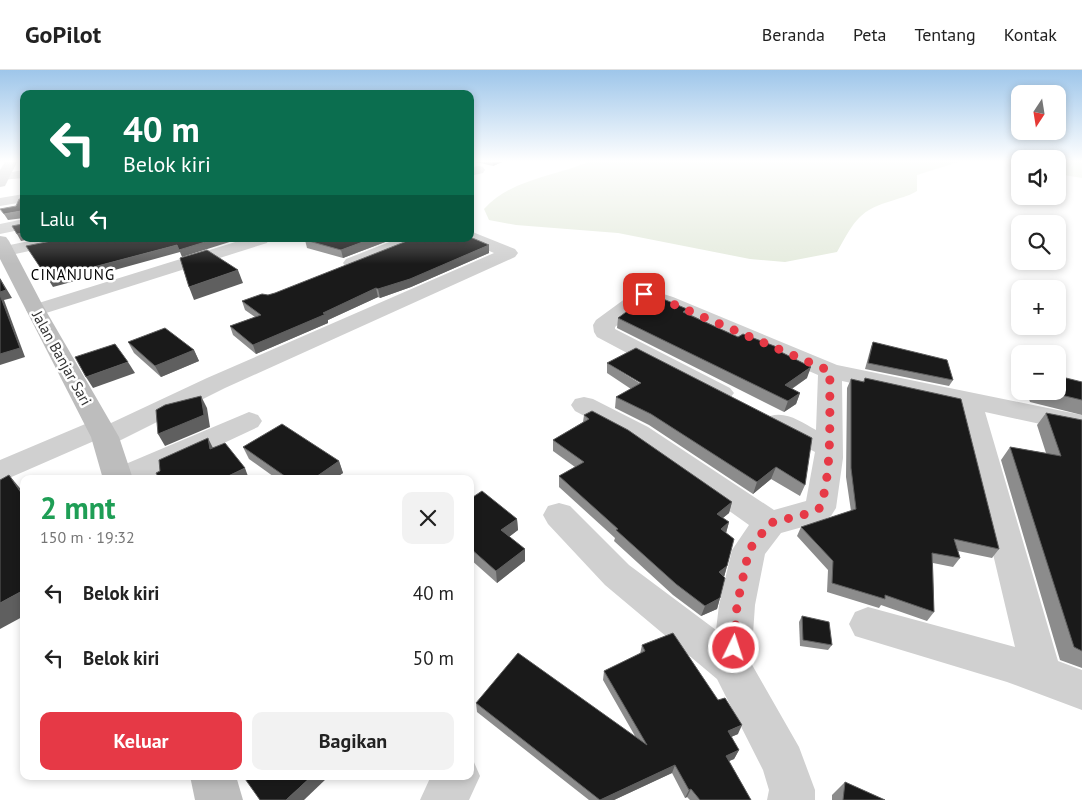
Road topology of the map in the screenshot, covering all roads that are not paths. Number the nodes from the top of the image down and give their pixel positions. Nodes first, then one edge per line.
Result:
1 (20, 199) edge
2 (0, 202) edge
3 (20, 225) edge
4 (0, 229) edge
5 (474, 238) edge
6 (37, 242) edge
7 (252, 242) edge
8 (404, 242) edge
9 (3, 246) edge
10 (332, 271) edge
11 (36, 310) junction
12 (830, 371) junction
13 (970, 400) junction
14 (584, 405) dead end
15 (250, 421) dead end
16 (1082, 424) edge
17 (102, 432) junction
18 (829, 448) junction
19 (0, 472) edge
20 (118, 475) edge
21 (128, 475) edge
22 (559, 515) dead end
23 (770, 523) junction
24 (868, 624) dead end
25 (731, 666) junction
26 (1042, 677) junction
27 (1082, 690) edge
28 (213, 780) edge
29 (455, 780) edge
30 (219, 800) edge
31 (444, 800) edge
32 (791, 800) edge

1 - 2 street
3 - 4 street
5 - 17 street
6 - 9 street
7 - 11 street
8 - 10 street
9 - 11 street, Jalan Banjar Sari
11 - 17 street, Jalan Banjar Sari
12 - 13 street
12 - 18 street
12 - 18 street
13 - 16 street
13 - 26 street
14 - 23 street
15 - 21 street
17 - 19 street
17 - 20 street, Jalan Banjar Sari
18 - 23 street
22 - 25 street
23 - 25 street
24 - 26 street
25 - 32 street
26 - 27 street
28 - 30 street
29 - 31 street

